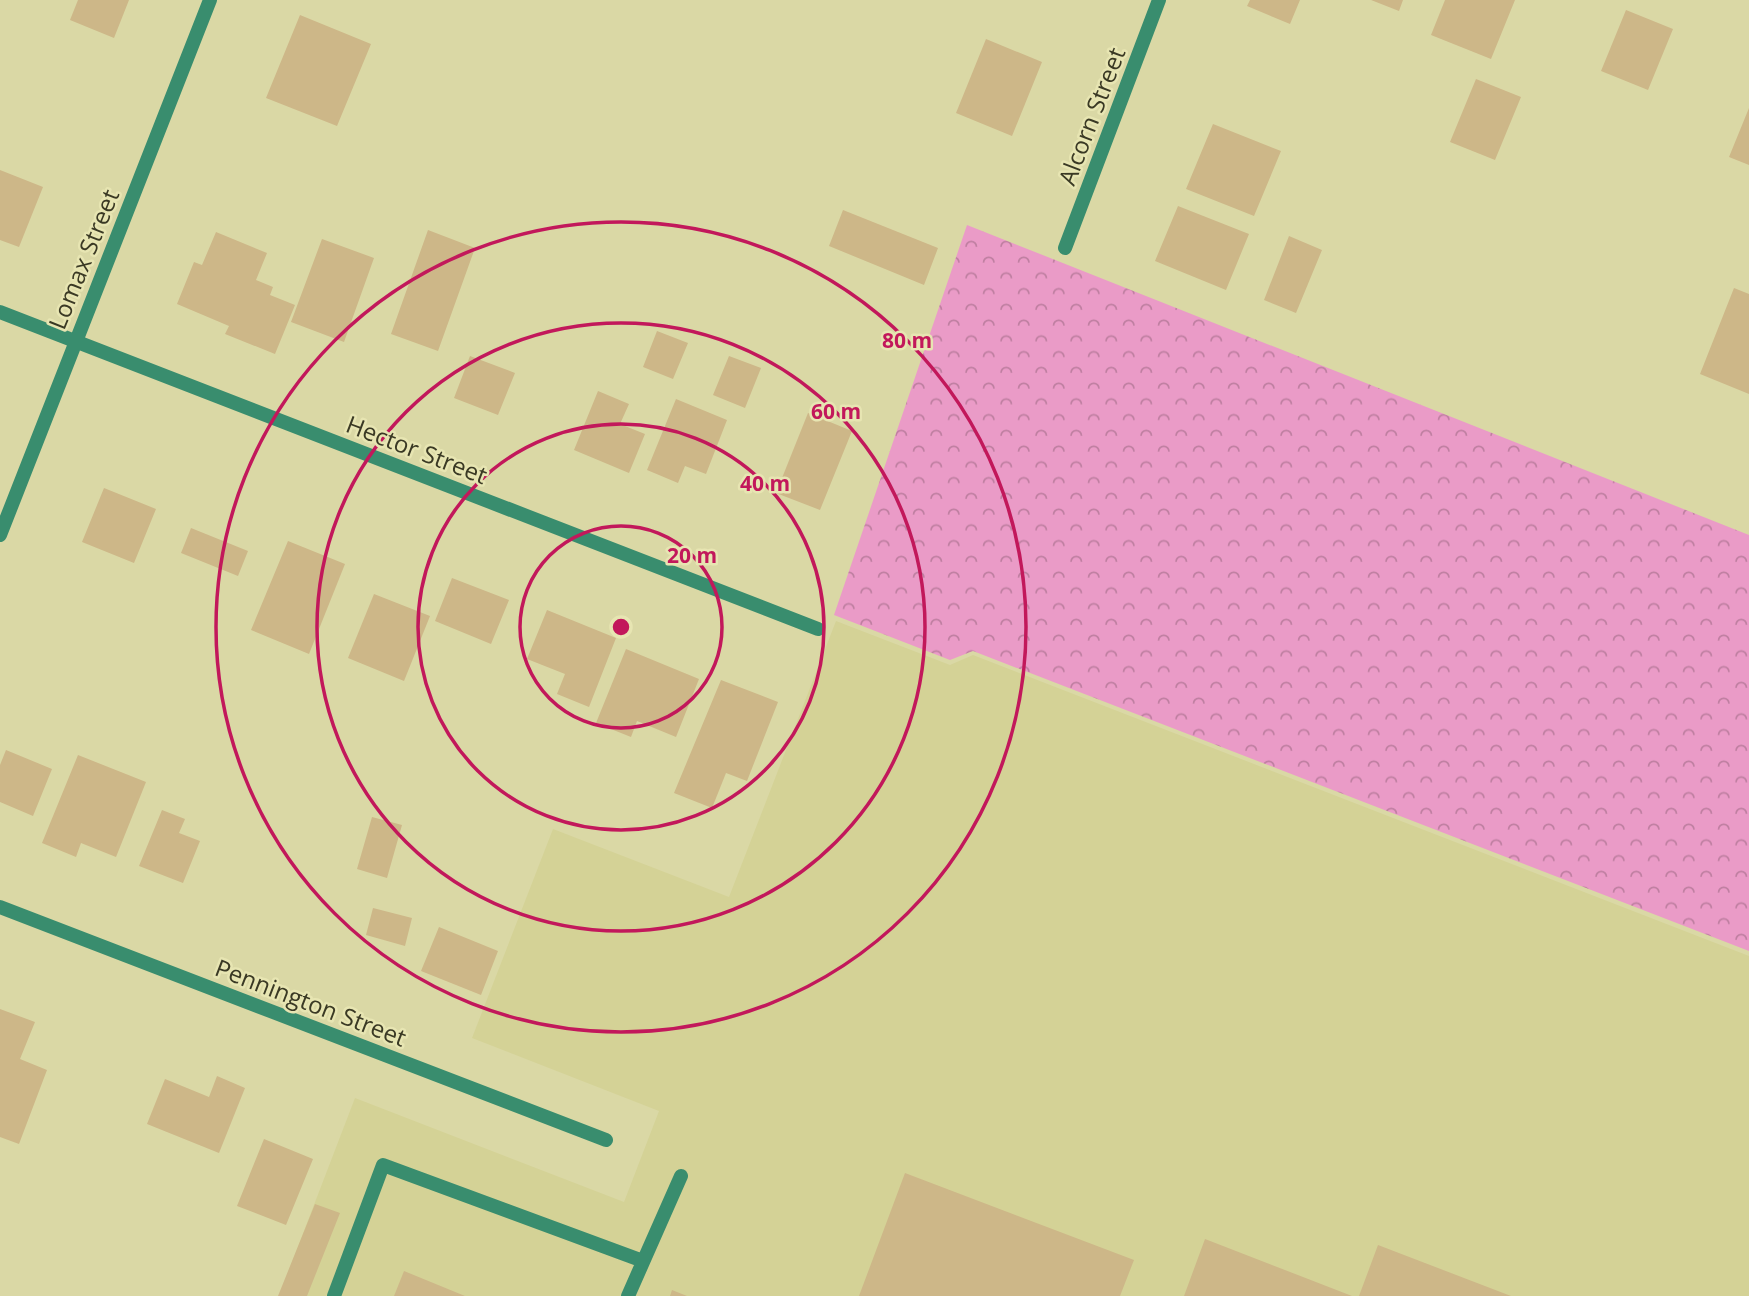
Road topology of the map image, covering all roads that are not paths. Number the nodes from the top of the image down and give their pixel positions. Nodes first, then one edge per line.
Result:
1 (210, 0) edge
2 (1159, 0) edge
3 (1065, 248) dead end
4 (0, 312) edge
5 (75, 341) junction
6 (0, 535) edge
7 (818, 629) dead end
8 (0, 907) edge
9 (606, 1140) dead end
10 (681, 1176) dead end
11 (643, 1261) junction
12 (334, 1296) edge
13 (628, 1296) edge

1 - 5 street, Lomax Street
2 - 3 street, Alcorn Street
4 - 5 street, Hector Street
5 - 6 street, Lomax Street
5 - 7 street, Hector Street
8 - 9 street, Pennington Street
10 - 11 street
11 - 12 street
11 - 13 street

